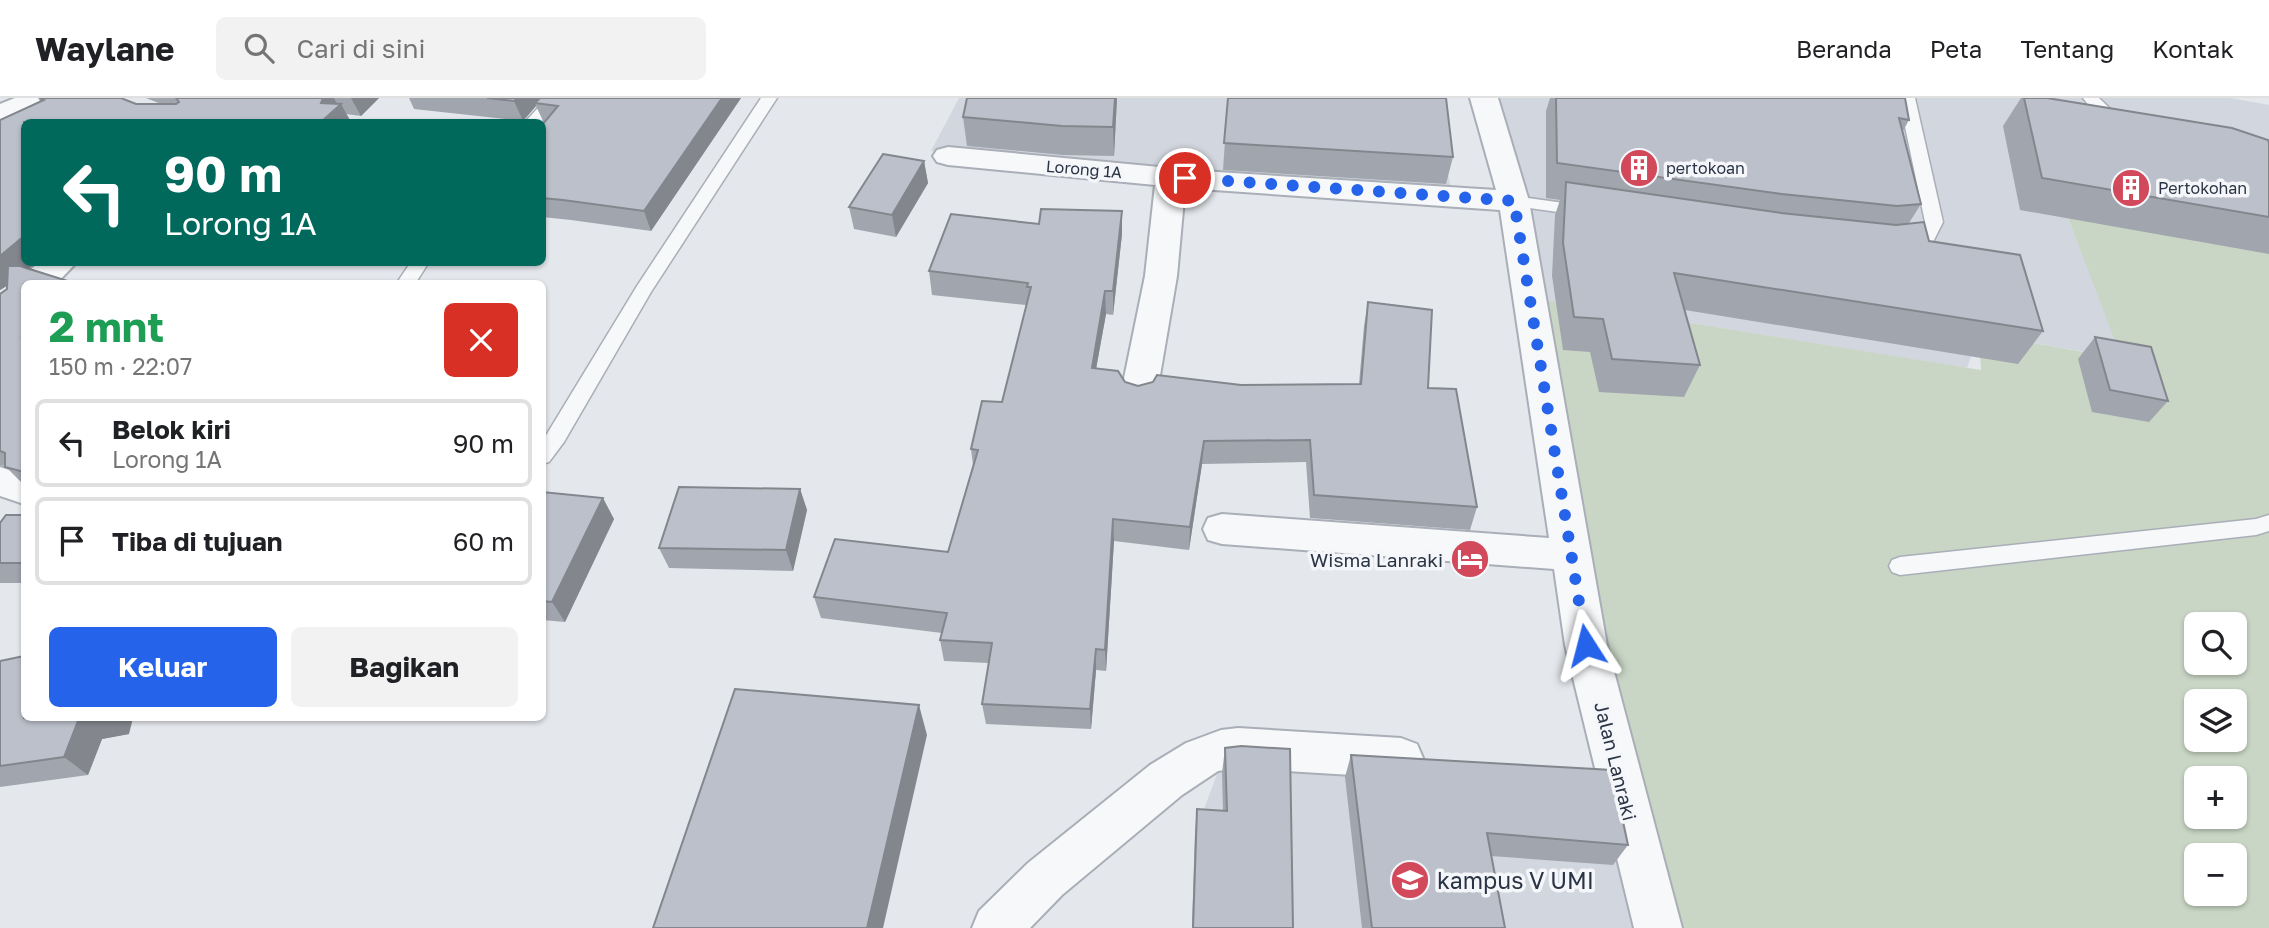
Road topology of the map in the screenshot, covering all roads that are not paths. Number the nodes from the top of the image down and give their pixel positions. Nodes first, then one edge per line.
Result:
1 (40, 98) edge
2 (555, 98) edge
3 (769, 98) edge
4 (1484, 98) edge
5 (1907, 98) edge
6 (2091, 98) edge
7 (0, 114) edge
8 (536, 119) edge
9 (2135, 131) edge
10 (948, 156) dead end
11 (1171, 177) junction
12 (1514, 201) junction
13 (1606, 214) edge
14 (1891, 249) edge
15 (56, 266) edge
16 (38, 280) edge
17 (1139, 393) edge
18 (546, 452) edge
19 (0, 481) edge
20 (21, 489) edge
21 (2269, 523) edge
22 (1222, 530) dead end
23 (1572, 555) junction
24 (1900, 566) dead end
25 (1440, 761) edge
26 (996, 928) edge
27 (1658, 928) edge

1 - 7 street
2 - 8 lane
3 - 18 lane
4 - 12 street, Jalan Lanraki
5 - 14 lane
6 - 9 lane
10 - 11 street, Lorong 1A
11 - 12 street, Lorong 1A
11 - 17 street
12 - 13 lane
12 - 23 street, Jalan Lanraki
15 - 16 street
19 - 20 street
21 - 24 lane
22 - 23 street
23 - 27 street, Jalan Lanraki
25 - 26 street

